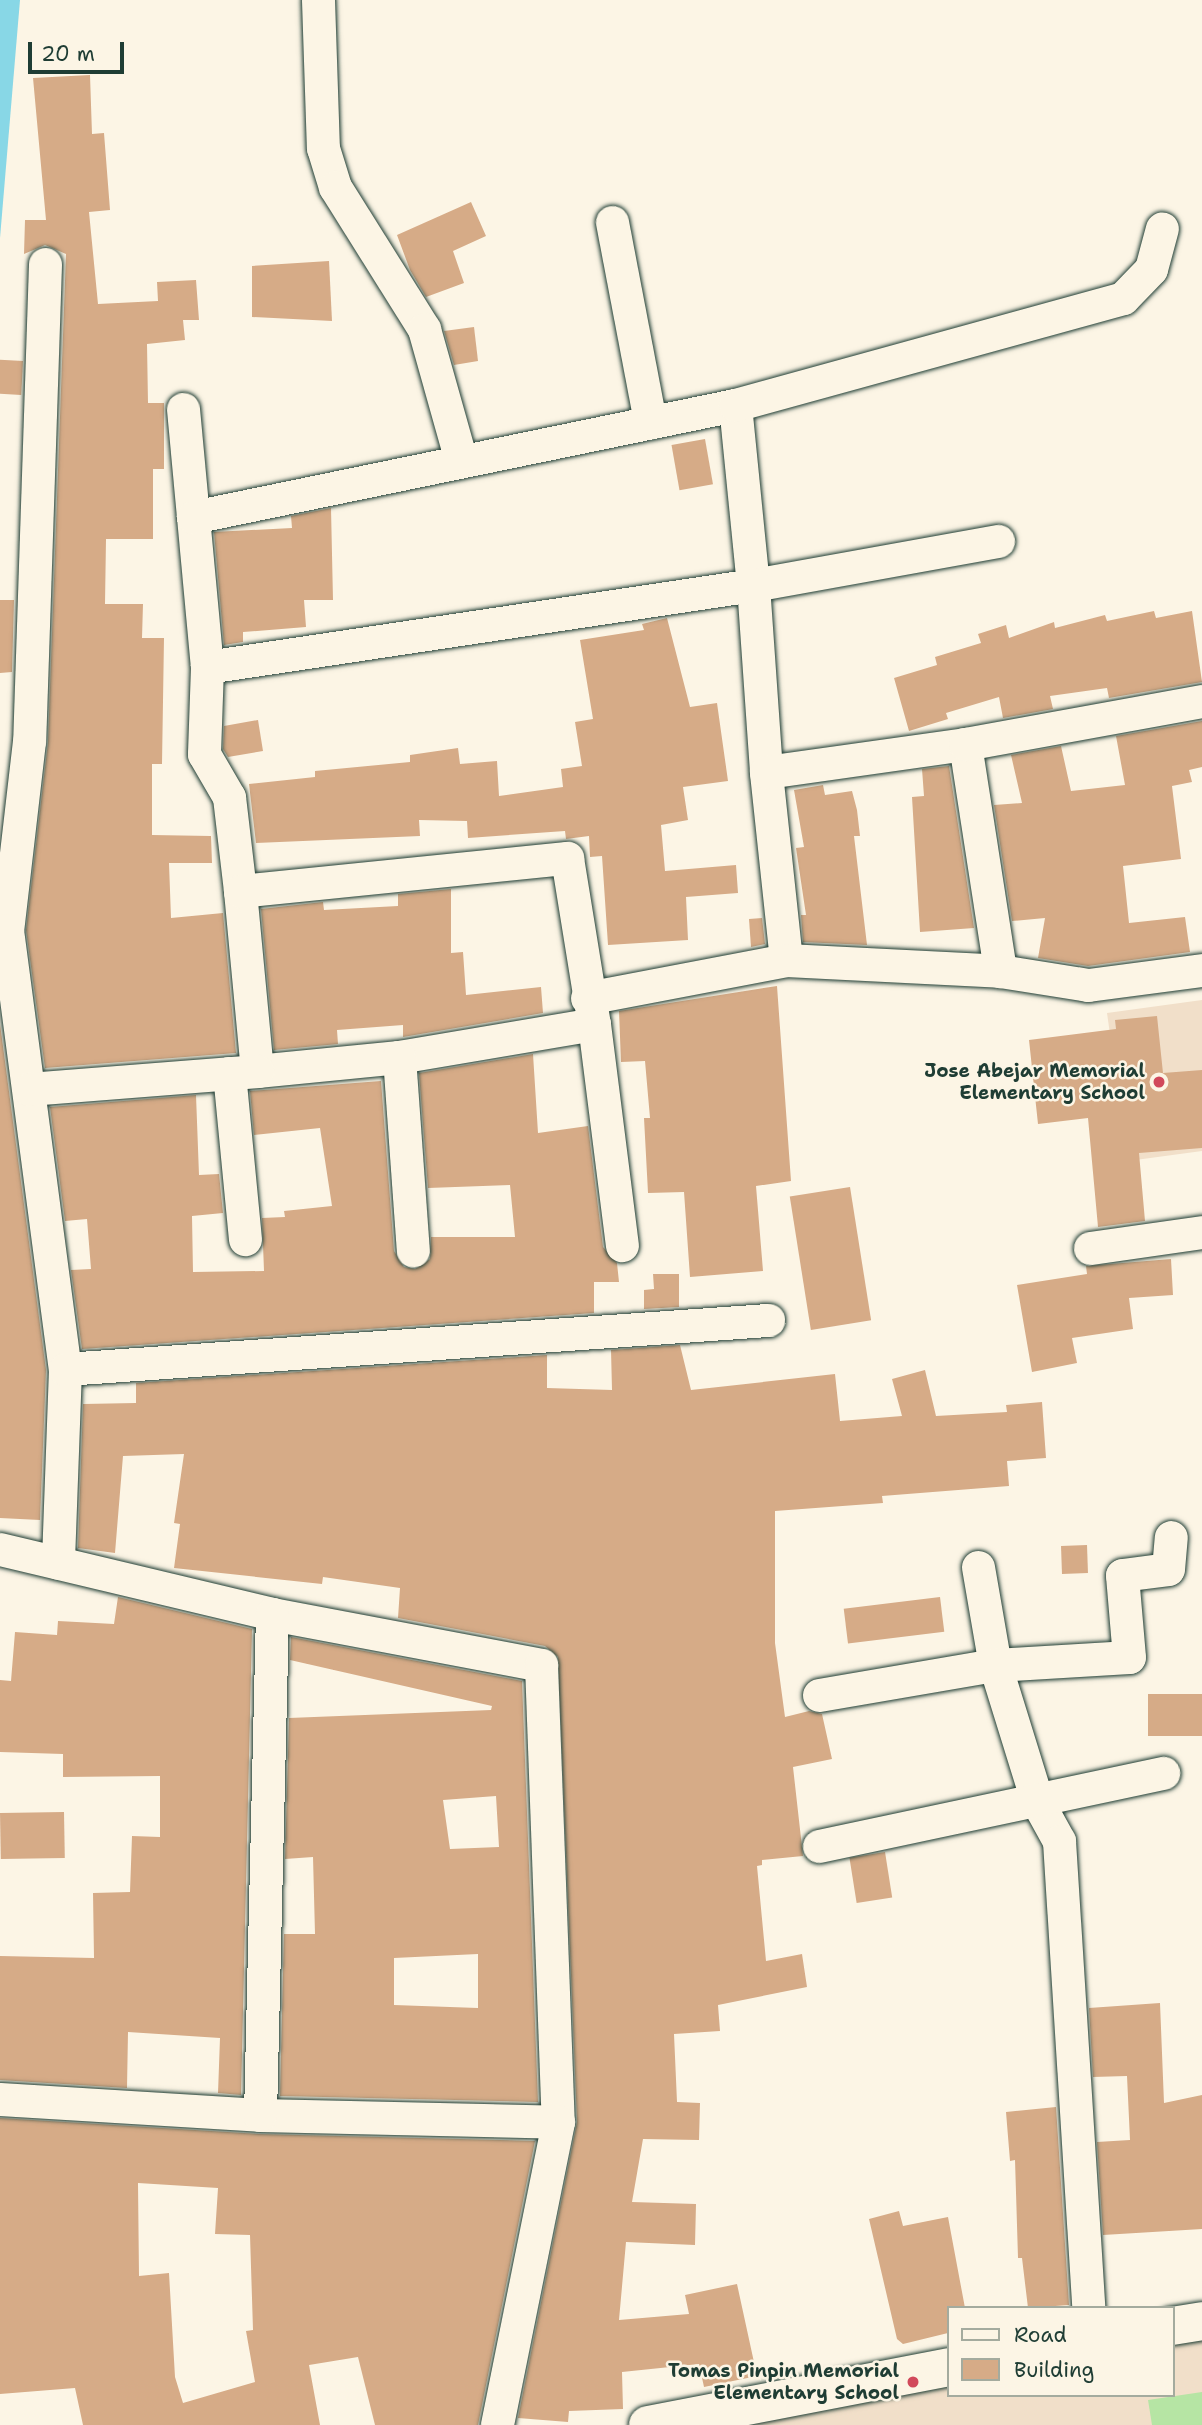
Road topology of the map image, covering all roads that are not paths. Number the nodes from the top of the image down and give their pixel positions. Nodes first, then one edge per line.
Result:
1 (317, 0) edge
2 (612, 222) dead end
3 (1161, 228) dead end
4 (46, 264) dead end
5 (735, 405) junction
6 (183, 410) dead end
7 (649, 422) junction
8 (461, 461) junction
9 (193, 517) junction
10 (998, 541) dead end
11 (753, 585) junction
12 (207, 667) junction
13 (1202, 701) edge
14 (965, 744) junction
15 (766, 772) junction
16 (240, 891) junction
17 (786, 960) junction
18 (1202, 970) edge
19 (1000, 971) junction
20 (591, 1011) junction
21 (398, 1057) junction
22 (243, 1072) junction
23 (29, 1089) junction
24 (1202, 1232) edge
25 (245, 1239) dead end
26 (622, 1245) dead end
27 (1090, 1248) dead end
28 (413, 1250) dead end
29 (768, 1320) dead end
30 (65, 1369) junction
31 (1171, 1537) dead end
32 (0, 1549) edge
33 (58, 1563) junction
34 (978, 1567) dead end
35 (272, 1614) junction
36 (995, 1665) junction
37 (819, 1695) dead end
38 (1163, 1773) dead end
39 (1037, 1801) junction
40 (819, 1846) dead end
41 (0, 2099) edge
42 (260, 2115) junction
43 (558, 2122) junction
44 (1088, 2306) edge
45 (1202, 2320) edge
46 (1174, 2326) edge
47 (946, 2367) edge
48 (715, 2418) edge
49 (497, 2425) edge
50 (648, 2425) edge

1 - 8 street
2 - 7 street
3 - 5 street
4 - 23 street
5 - 7 street
5 - 11 street
6 - 9 street
7 - 8 street
8 - 9 street
9 - 12 street
10 - 11 street
11 - 12 street
11 - 15 street
12 - 16 street
13 - 14 street
14 - 15 street
14 - 19 street
15 - 17 street
16 - 20 street
16 - 22 street
17 - 19 street
17 - 20 street
18 - 19 street
20 - 21 street
20 - 26 street
21 - 22 street
21 - 28 street
22 - 23 street
22 - 25 street
23 - 30 street
24 - 27 street
29 - 30 street
30 - 33 street
31 - 36 street
32 - 33 street
33 - 35 street
34 - 36 street
35 - 42 street
35 - 43 street
36 - 37 street
36 - 39 street
38 - 39 street
39 - 40 street
39 - 44 street
41 - 42 street
42 - 43 street
43 - 49 street
45 - 46 main road
47 - 48 main road
48 - 50 main road

